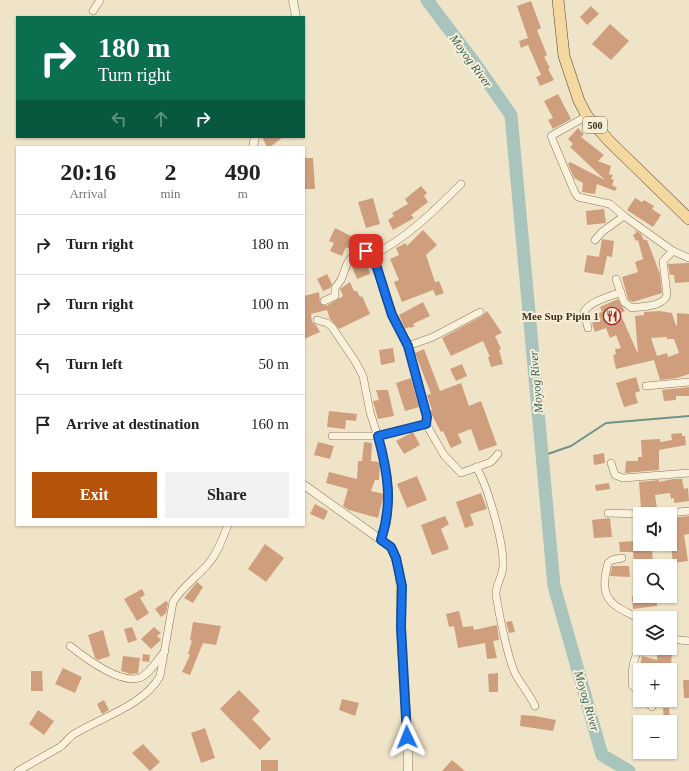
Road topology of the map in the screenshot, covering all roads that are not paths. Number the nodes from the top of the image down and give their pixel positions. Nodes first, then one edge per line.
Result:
1 (100, 0) edge
2 (293, 0) edge
3 (558, 0) edge
4 (93, 11) dead end
5 (296, 16) edge
6 (587, 116) junction
7 (461, 184) dead end
8 (624, 216) junction
9 (689, 219) edge
10 (595, 240) dead end
11 (673, 251) junction
12 (373, 255) junction
13 (689, 258) edge
14 (616, 279) dead end
15 (621, 292) junction
16 (324, 301) dead end
17 (480, 312) dead end
18 (317, 320) dead end
19 (588, 328) dead end
20 (408, 346) junction
21 (689, 382) edge
22 (646, 386) dead end
23 (426, 424) junction
24 (332, 436) dead end
25 (378, 436) junction
26 (498, 454) dead end
27 (610, 463) dead end
28 (476, 467) junction
29 (689, 473) edge
30 (305, 486) edge
31 (689, 511) edge
32 (677, 512) edge
33 (608, 513) dead end
34 (633, 514) edge
35 (228, 526) edge
36 (381, 540) junction
37 (622, 558) dead end
38 (633, 616) edge
39 (677, 640) edge
40 (689, 642) edge
41 (70, 646) dead end
42 (165, 651) junction
43 (633, 668) edge
44 (633, 686) edge
45 (535, 706) dead end
46 (33, 762) junction
47 (18, 771) edge
48 (31, 771) edge
49 (408, 771) edge

1 - 4 street
2 - 5 street
3 - 6 main road, 500
6 - 8 street
6 - 9 main road, 500
7 - 12 street
8 - 10 street
8 - 11 street
11 - 13 street
11 - 15 street
12 - 16 street
12 - 20 street
14 - 15 street
15 - 19 street
17 - 20 street
18 - 25 street
20 - 23 street
21 - 22 street
23 - 25 street
23 - 28 street
24 - 25 street
25 - 36 street
26 - 28 street
27 - 29 street
28 - 45 street
30 - 36 street
31 - 32 street
33 - 34 street
35 - 42 street
36 - 49 street
37 - 38 street
39 - 40 street
41 - 42 street
42 - 46 street
43 - 44 street
46 - 47 street
46 - 48 street

